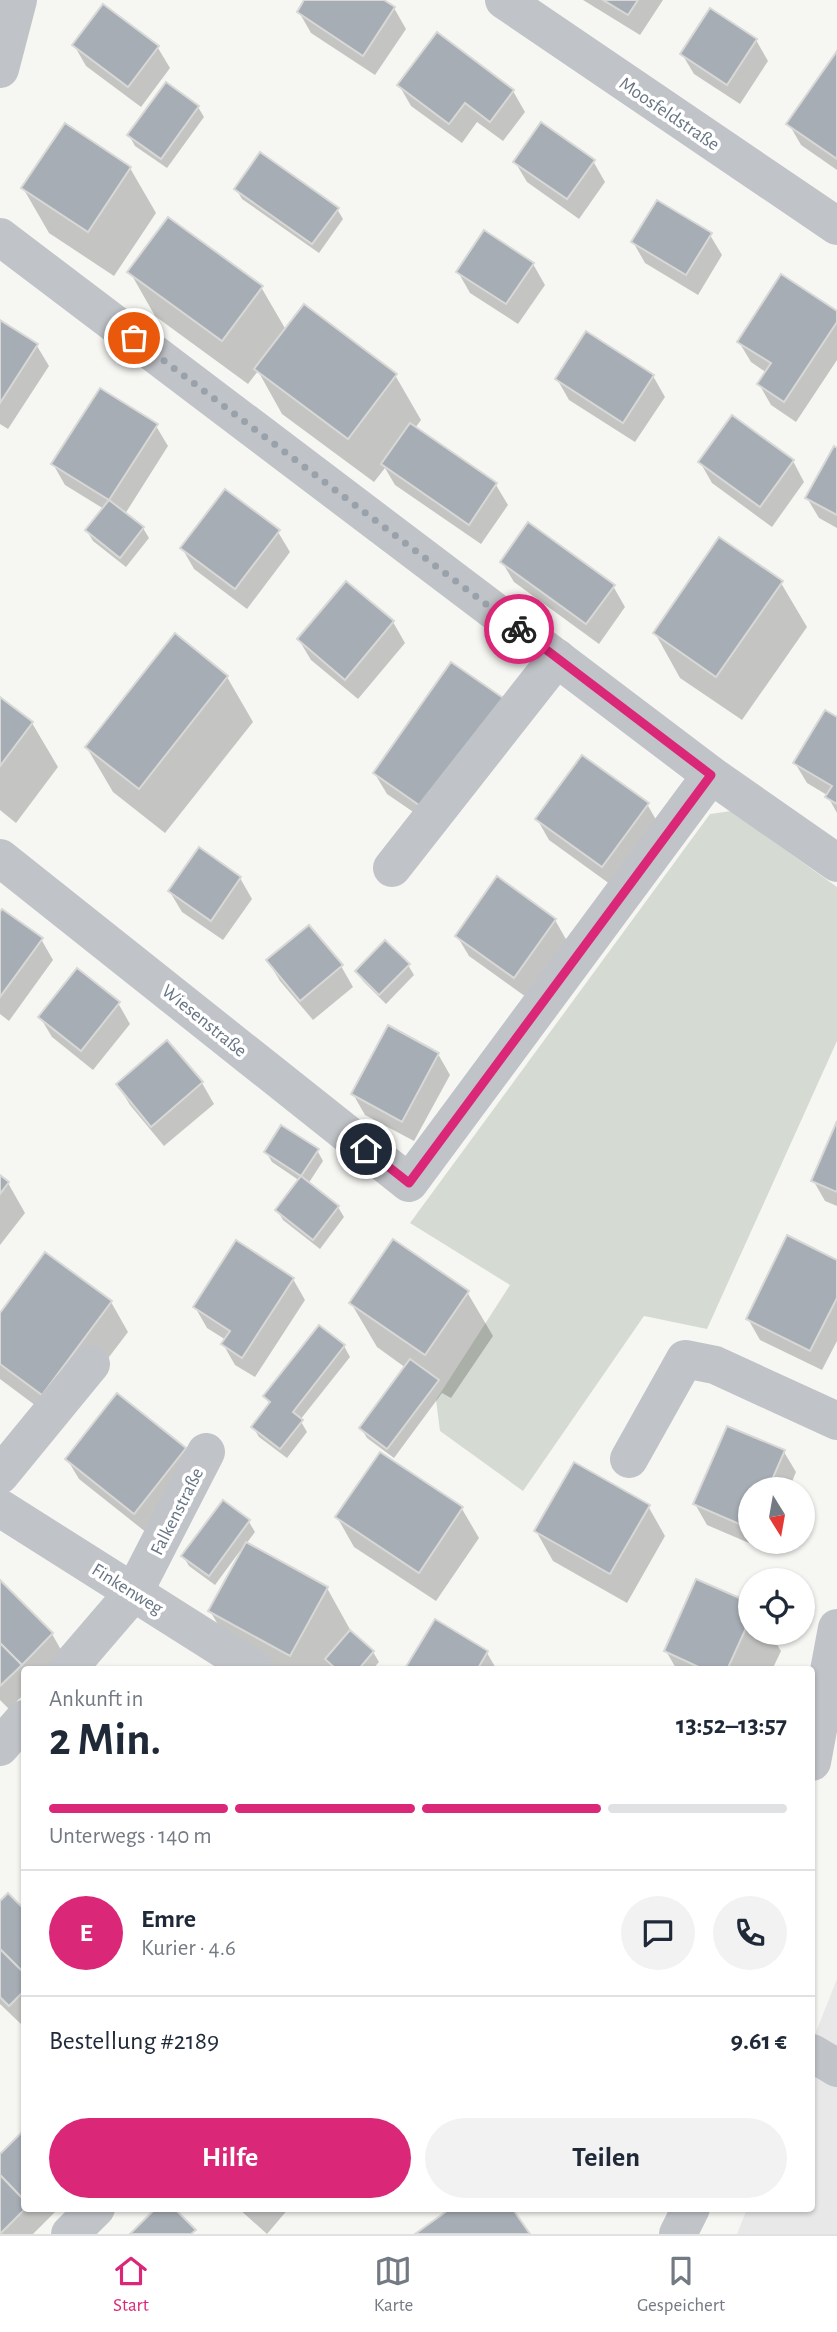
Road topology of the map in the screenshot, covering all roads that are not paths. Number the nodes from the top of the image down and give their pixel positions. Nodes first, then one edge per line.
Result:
1 (18, 0) edge
2 (503, 0) edge
3 (0, 69) edge
4 (837, 226) edge
5 (0, 237) edge
6 (557, 658) junction
7 (711, 775) junction
8 (0, 858) edge
9 (837, 863) edge
10 (392, 868) dead end
11 (91, 1364) dead end
12 (837, 1421) edge
13 (206, 1452) dead end
14 (629, 1459) dead end
15 (0, 1475) edge
16 (0, 1508) edge
17 (134, 1592) junction
18 (837, 1628) edge
19 (70, 1666) edge
20 (250, 1666) edge
21 (21, 1722) edge
22 (815, 1746) edge
23 (0, 1747) edge
24 (815, 2055) edge
25 (837, 2068) edge
26 (92, 2212) edge
27 (689, 2212) edge
28 (70, 2234) edge
29 (678, 2234) edge

1 - 3 street
2 - 4 street, Moosfeldstraße
5 - 6 street
6 - 7 street
6 - 10 street
7 - 8 street, Wiesenstraße
7 - 9 street
11 - 15 street
12 - 14 street
13 - 17 street, Falkenstraße
16 - 17 street, Finkenweg
17 - 19 street, Falkenstraße
17 - 20 street, Finkenweg
18 - 22 street
21 - 23 street
24 - 25 street
26 - 28 street
27 - 29 street

